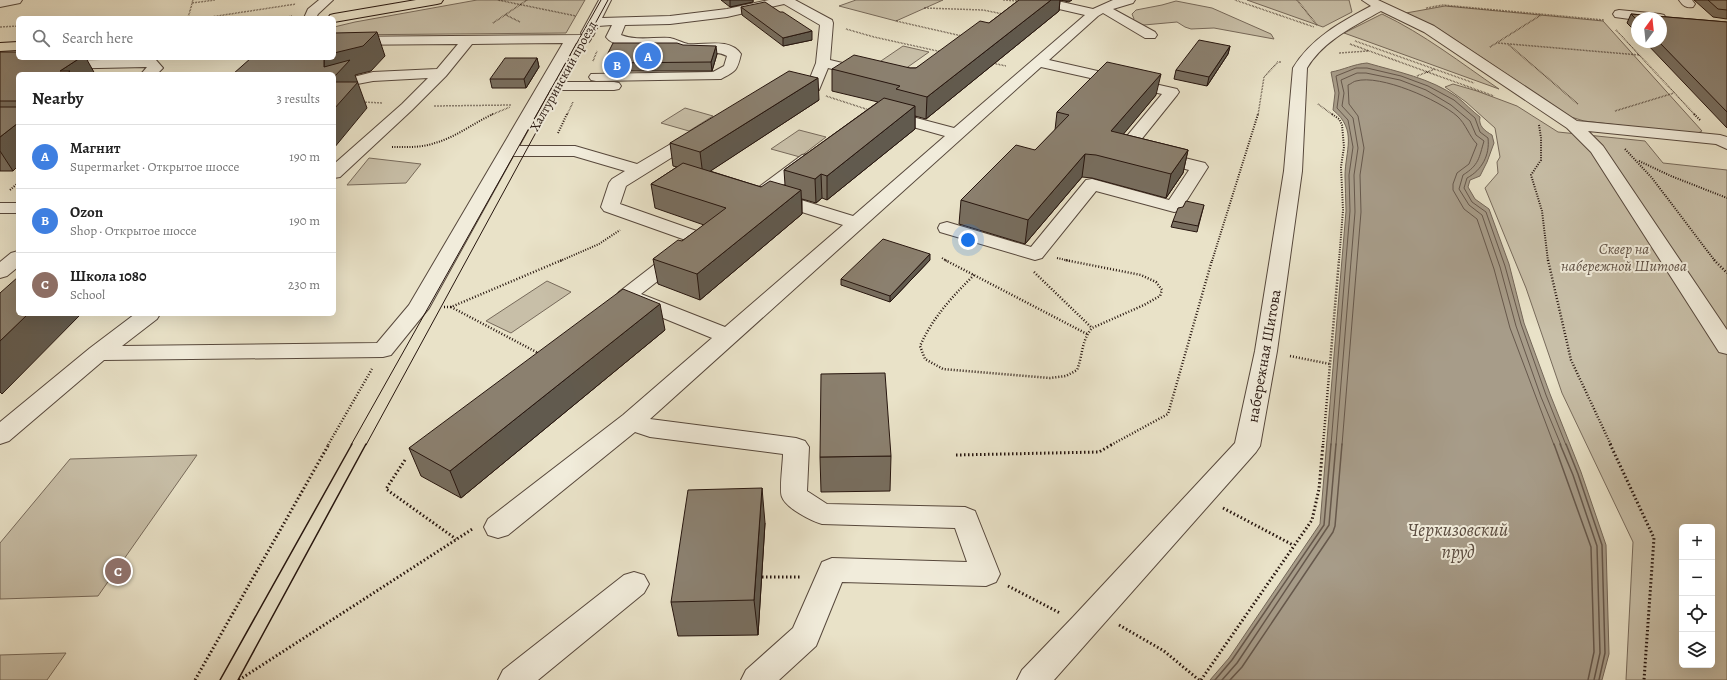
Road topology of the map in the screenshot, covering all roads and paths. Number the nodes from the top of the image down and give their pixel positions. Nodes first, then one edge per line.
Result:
1 (16, 0) edge
2 (193, 0) edge
3 (215, 0) edge
4 (327, 0) edge
5 (437, 0) edge
6 (498, 0) edge
7 (527, 0) edge
8 (605, 0) edge
9 (786, 0) edge
10 (1028, 0) edge
11 (1235, 0) edge
12 (1297, 0) edge
13 (272, 2) dead end
14 (766, 2) edge
15 (0, 3) edge
16 (192, 3) junction
17 (1373, 3) edge
18 (296, 4) dead end
19 (521, 4) junction
20 (1110, 5) edge
21 (274, 7) junction
22 (1004, 7) edge
23 (924, 8) dead end
24 (1422, 8) dead end
25 (226, 9) dead end
26 (227, 14) junction
27 (1542, 14) junction
28 (1619, 14) joint
29 (351, 15) joint
30 (189, 16) edge
31 (216, 16) edge
32 (311, 16) edge
33 (579, 16) dead end
34 (336, 19) edge
35 (1674, 19) edge
36 (616, 21) junction
37 (896, 21) dead end
38 (594, 22) junction
39 (827, 23) junction
40 (0, 26) edge
41 (16, 26) edge
42 (1613, 26) dead end
43 (1150, 35) dead end
44 (963, 37) edge
45 (578, 39) junction
46 (468, 40) junction
47 (336, 41) edge
48 (1336, 43) junction
49 (1498, 43) junction
50 (1508, 44) junction
51 (16, 46) edge
52 (0, 47) edge
53 (1487, 49) dead end
54 (1371, 51) dead end
55 (943, 52) edge
56 (1639, 55) junction
57 (987, 62) edge
58 (1038, 62) junction
59 (1303, 62) junction
60 (823, 63) junction
61 (0, 66) edge
62 (1009, 67) dead end
63 (1435, 69) junction
64 (151, 72) edge
65 (441, 73) junction
66 (1417, 76) dead end
67 (596, 77) dead end
68 (881, 77) edge
69 (1479, 85) dead end
70 (336, 86) edge
71 (557, 86) junction
72 (581, 86) junction
73 (635, 86) dead end
74 (814, 87) junction
75 (779, 88) edge
76 (1674, 93) junction
77 (359, 102) dead end
78 (375, 102) dead end
79 (1313, 102) dead end
80 (1579, 106) dead end
81 (407, 107) junction
82 (873, 111) joint
83 (1608, 113) dead end
84 (1537, 118) dead end
85 (1573, 125) junction
86 (707, 128) edge
87 (956, 134) junction
88 (1723, 142) edge
89 (362, 148) junction
90 (823, 148) edge
91 (514, 151) junction
92 (1629, 157) dead end
93 (1636, 159) junction
94 (639, 170) junction
95 (336, 171) edge
96 (1727, 198) edge
97 (0, 208) edge
98 (16, 208) edge
99 (638, 217) junction
100 (856, 223) junction
101 (947, 228) dead end
102 (1006, 246) junction
103 (1035, 254) junction
104 (942, 258) dead end
105 (16, 260) edge
106 (0, 272) edge
107 (1727, 273) edge
108 (974, 274) junction
109 (451, 307) junction
110 (418, 308) junction
111 (147, 316) edge
112 (1092, 328) junction
113 (1087, 334) junction
114 (728, 336) junction
115 (1727, 347) edge
116 (383, 350) junction
117 (98, 353) junction
118 (544, 356) edge
119 (1305, 359) dead end
120 (1330, 364) junction
121 (632, 421) junction
122 (0, 435) edge
123 (956, 455) dead end
124 (405, 460) dead end
125 (1200, 496) junction
126 (475, 527) dead end
127 (498, 527) dead end
128 (456, 539) junction
129 (1294, 546) junction
130 (986, 574) junction
131 (830, 576) junction
132 (762, 577) dead end
133 (634, 584) dead end
134 (1091, 619) junction
135 (195, 680) edge
136 (239, 680) edge
137 (514, 680) edge
138 (757, 680) edge
139 (1033, 680) edge
140 (1200, 680) edge
141 (1644, 680) edge

1 - 15 street
2 - 16 path
3 - 16 path
4 - 32 street
5 - 29 main road
6 - 19 path
7 - 19 path
8 - 38 street, Халтуринский проезд
9 - 14 street
9 - 39 street
10 - 20 street
10 - 22 street
10 - 22 path
11 - 12 path
13 - 21 path
14 - 36 street
16 - 30 path
17 - 48 street, набережная Шитова
17 - 85 street
18 - 21 path
19 - 33 path
19 - 46 path
20 - 43 street
20 - 58 street
21 - 26 path
22 - 23 path
24 - 27 path
25 - 26 path
26 - 31 path
27 - 28 path
27 - 49 path
28 - 35 street
29 - 34 street
36 - 38 street
36 - 67 street
36 - 72 path
37 - 44 path
38 - 45 street, Халтуринский проезд
39 - 55 path
39 - 60 street
40 - 41 path
42 - 56 path
45 - 46 street
45 - 71 street, Халтуринский проезд
45 - 91 street
46 - 47 street
46 - 65 street
48 - 54 path
48 - 59 street, набережная Шитова
48 - 63 path
49 - 50 path
49 - 53 path
50 - 56 path
50 - 80 path
51 - 52 main road
56 - 76 path
57 - 62 path
58 - 87 street
58 - 103 street
59 - 123 path
59 - 125 street, набережная Шитова
60 - 68 street
60 - 74 street
61 - 64 street
63 - 66 path
63 - 69 path
65 - 70 street
65 - 81 street
71 - 72 street
71 - 91 street, Халтуринский проезд
72 - 73 street
74 - 75 street
74 - 82 path
76 - 83 path
76 - 88 path
77 - 78 path
79 - 120 path
81 - 89 street
81 - 89 path
82 - 87 street
84 - 141 path
85 - 88 street
85 - 115 street
86 - 94 street
87 - 100 street
89 - 95 street
90 - 100 street
91 - 94 street
91 - 110 street
92 - 93 path
93 - 96 path
93 - 107 path
94 - 99 street
97 - 98 street
99 - 109 path
99 - 114 street
100 - 114 street
101 - 102 street
102 - 103 street
102 - 112 path
103 - 112 path
104 - 108 path
105 - 106 street
108 - 113 path
108 - 113 path
109 - 110 path
109 - 118 path
110 - 116 street
111 - 117 street
112 - 113 path
114 - 121 street
116 - 117 street
116 - 135 path
117 - 122 street
119 - 120 path
120 - 129 path
121 - 127 street
121 - 130 street
124 - 128 path
125 - 129 path
125 - 134 street, набережная Шитова
126 - 128 path
128 - 136 path
129 - 140 path
130 - 131 street
130 - 134 path
131 - 132 path
131 - 138 street
133 - 137 street
134 - 139 street, набережная Шитова
134 - 140 path

